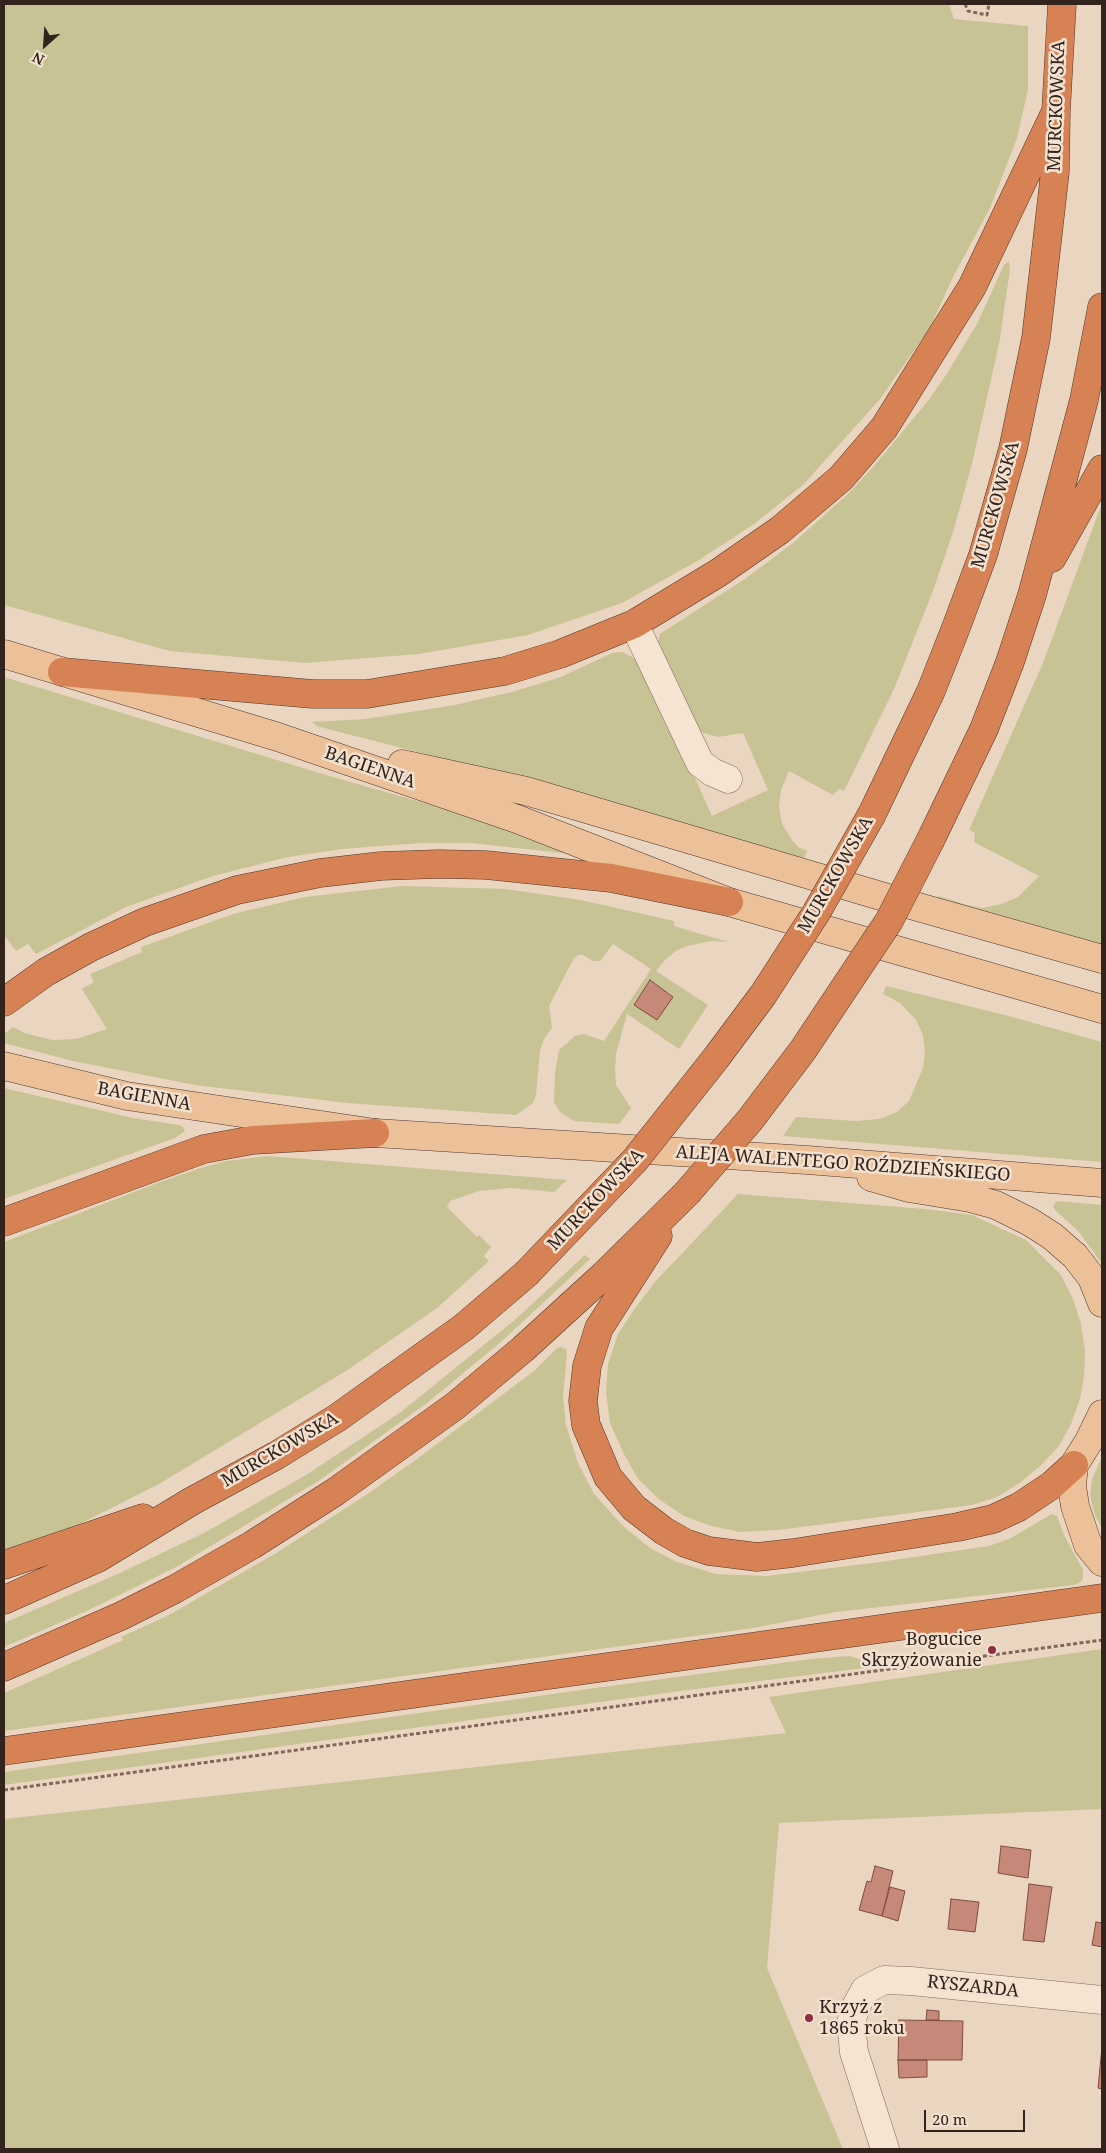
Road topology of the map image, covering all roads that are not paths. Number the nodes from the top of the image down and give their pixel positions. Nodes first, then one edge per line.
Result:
1 (1062, 11) edge
2 (1056, 111) junction
3 (1102, 306) edge
4 (1102, 469) edge
5 (1032, 595) junction
6 (634, 624) junction
7 (4, 654) edge
8 (62, 672) junction
9 (278, 737) junction
10 (728, 779) dead end
11 (729, 902) junction
12 (1102, 959) edge
13 (4, 1002) edge
14 (1102, 1009) edge
15 (4, 1066) edge
16 (375, 1133) junction
17 (807, 1160) junction
18 (1102, 1183) edge
19 (4, 1222) edge
20 (629, 1264) junction
21 (1102, 1304) edge
22 (1102, 1414) edge
23 (1074, 1465) junction
24 (192, 1501) junction
25 (1102, 1562) edge
26 (4, 1565) edge
27 (1102, 1598) edge
28 (4, 1600) edge
29 (4, 1668) edge
30 (4, 1751) edge
31 (1102, 2000) edge
32 (885, 2149) edge

1 - 2 highway, MURCKOWSKA
2 - 6 highway
2 - 24 highway, MURCKOWSKA, bridge
3 - 5 highway
4 - 5 highway
5 - 20 highway, bridge
6 - 8 highway
6 - 10 street
7 - 8 main road, BAGIENNA
8 - 9 main road, BAGIENNA
9 - 11 main road, BAGIENNA
9 - 12 main road
11 - 13 highway
11 - 14 main road
15 - 16 main road, BAGIENNA
16 - 17 main road, ALEJA WALENTEGO ROŹDZIEŃSKIEGO
16 - 19 highway
17 - 18 main road, ALEJA WALENTEGO ROŹDZIEŃSKIEGO
17 - 21 main road
20 - 23 highway
20 - 29 highway
22 - 23 main road
23 - 25 main road
24 - 26 highway
24 - 28 highway
27 - 30 highway
31 - 32 street, RYSZARDA

